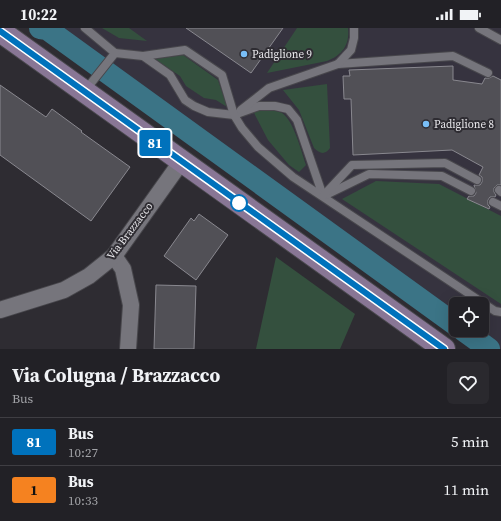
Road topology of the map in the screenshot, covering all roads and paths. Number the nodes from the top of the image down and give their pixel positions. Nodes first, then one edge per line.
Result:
1 (85, 28) edge
2 (354, 28) edge
3 (479, 28) edge
4 (0, 31) edge
5 (501, 40) edge
6 (115, 53) junction
7 (144, 56) junction
8 (338, 64) junction
9 (488, 74) dead end
10 (90, 85) junction
11 (234, 115) junction
12 (181, 162) junction
13 (477, 180) dead end
14 (471, 191) dead end
15 (323, 196) junction
16 (493, 202) dead end
17 (501, 206) edge
18 (114, 256) junction
19 (0, 310) edge
20 (499, 312) edge
21 (440, 347) edge
22 (128, 349) edge

1 - 6 lane
2 - 8 lane
3 - 5 lane
4 - 10 street
6 - 7 lane
6 - 10 lane
7 - 11 lane
7 - 11 lane
8 - 9 lane
8 - 11 lane
10 - 12 street
11 - 15 lane
11 - 15 lane
12 - 18 street, Via Brazzacco
12 - 21 street
13 - 15 lane
14 - 15 lane
15 - 20 lane
16 - 17 lane
18 - 19 street, Via Brazzacco
18 - 22 street

